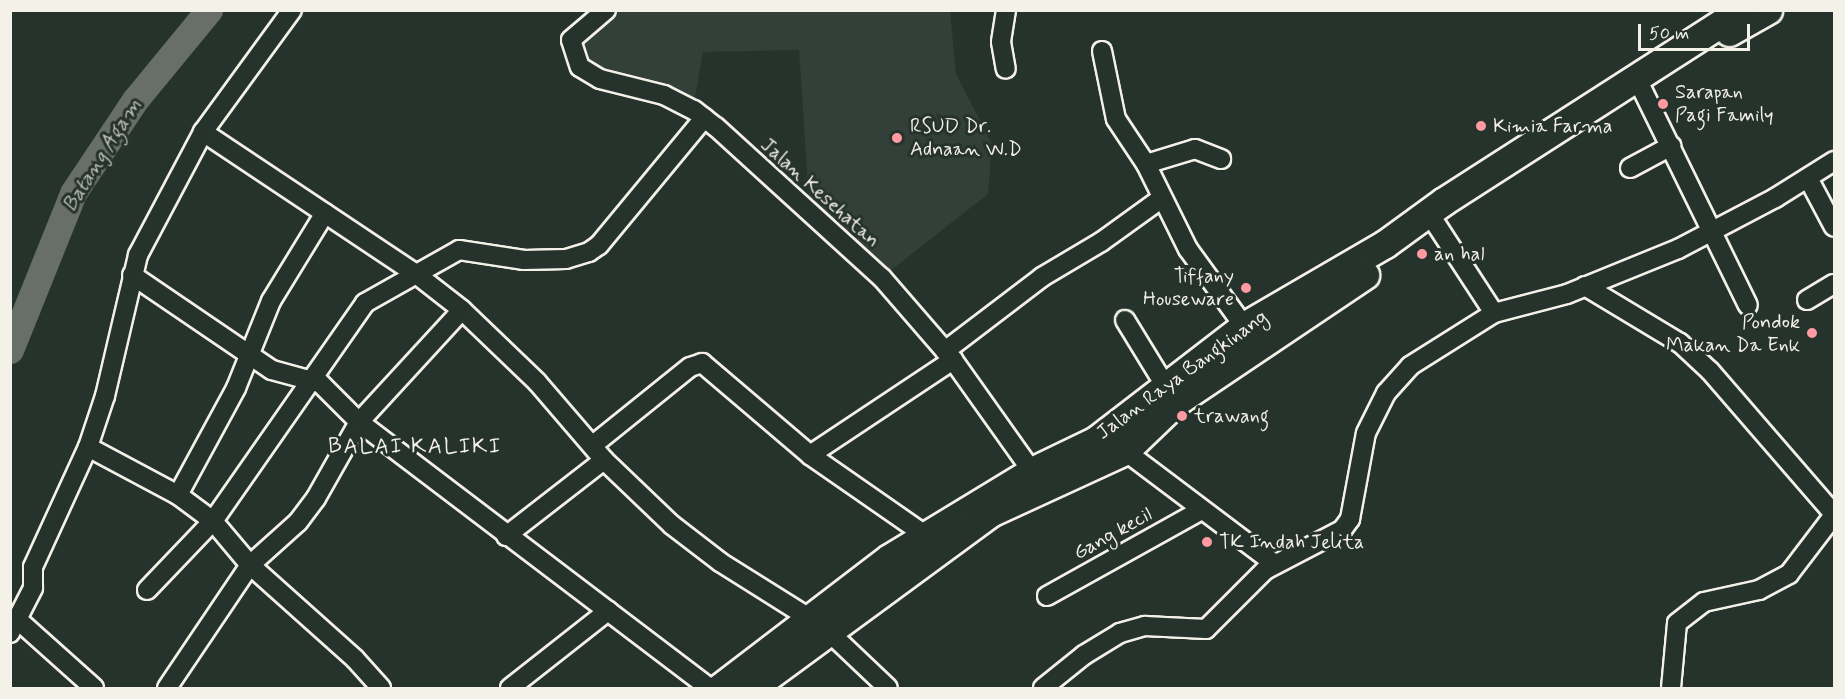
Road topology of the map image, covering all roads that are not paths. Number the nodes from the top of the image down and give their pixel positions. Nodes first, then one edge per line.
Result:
1 (292, 10) edge
2 (606, 10) edge
3 (1006, 10) edge
4 (1742, 10) edge
5 (1768, 10) edge
6 (1102, 51) dead end
7 (1006, 69) dead end
8 (1640, 85) junction
9 (704, 118) junction
10 (203, 132) junction
11 (1671, 146) junction
12 (1221, 159) dead end
13 (1834, 161) edge
14 (1146, 164) junction
15 (1630, 168) dead end
16 (1808, 178) junction
17 (1162, 198) junction
18 (325, 213) junction
19 (1436, 224) junction
20 (1834, 227) edge
21 (1712, 231) junction
22 (1390, 249) junction
23 (416, 274) junction
24 (142, 282) junction
25 (1834, 284) edge
26 (1585, 286) junction
27 (1807, 300) dead end
28 (1748, 305) dead end
29 (462, 310) junction
30 (1494, 313) junction
31 (1125, 320) dead end
32 (1244, 326) junction
33 (249, 356) junction
34 (949, 356) junction
35 (310, 379) junction
36 (1172, 395) junction
37 (360, 422) junction
38 (93, 450) junction
39 (1125, 451) junction
40 (598, 452) junction
41 (810, 455) junction
42 (1032, 471) junction
43 (178, 495) junction
44 (1200, 511) junction
45 (1834, 514) edge
46 (213, 521) junction
47 (925, 534) junction
48 (506, 536) junction
49 (1275, 564) junction
50 (250, 565) junction
51 (895, 567) junction
52 (147, 590) dead end
53 (1047, 596) dead end
54 (608, 611) junction
55 (17, 622) edge
56 (820, 626) junction
57 (94, 688) edge
58 (167, 688) edge
59 (381, 688) edge
60 (510, 688) edge
61 (709, 688) edge
62 (719, 688) edge
63 (752, 688) edge
64 (888, 688) edge
65 (1043, 688) edge
66 (1671, 688) edge

1 - 10 street
2 - 9 street, Jalan Kesehatan
3 - 7 street
4 - 22 highway, Jalan Raya Bangkinang
5 - 8 highway, Jalan Raya Bangkinang
6 - 14 street
8 - 11 street
8 - 19 highway, Jalan Raya Bangkinang
9 - 23 street
9 - 34 street, Jalan Kesehatan
10 - 18 street
10 - 24 street
11 - 15 street
11 - 21 street
12 - 14 street
13 - 16 street
14 - 17 street
16 - 20 street
16 - 21 street
17 - 32 street
17 - 34 street
18 - 23 street
18 - 33 street
19 - 22 highway, Jalan Raya Bangkinang
19 - 30 street
21 - 26 street
21 - 28 street
22 - 32 highway, Jalan Raya Bangkinang
22 - 36 highway, Jalan Raya Bangkinang
23 - 29 street
23 - 35 street
24 - 33 street
24 - 38 street
25 - 27 street
26 - 30 street
26 - 45 street
29 - 37 street
29 - 40 street
30 - 49 street
31 - 36 street
32 - 36 highway, Jalan Raya Bangkinang
33 - 35 street
33 - 43 street
34 - 41 street
34 - 42 street, Jalan Kesehatan
35 - 37 street
35 - 46 street
36 - 39 highway, Jalan Raya Bangkinang
36 - 42 highway, Jalan Raya Bangkinang
37 - 48 street
37 - 50 street
38 - 43 street
38 - 55 street
39 - 44 street
39 - 51 highway, Jalan Raya Bangkinang
40 - 41 street
40 - 48 street
40 - 56 street
41 - 47 street
42 - 47 highway, Jalan Raya Bangkinang
43 - 46 street
44 - 49 street
44 - 53 street, Gang kecil
45 - 66 street
46 - 50 street
46 - 52 street
47 - 51 highway, Jalan Raya Bangkinang
48 - 54 street
49 - 65 street
50 - 58 street
50 - 59 street
51 - 56 highway, Jalan Raya Bangkinang
54 - 60 street
54 - 61 street
55 - 57 street
56 - 62 highway, Jalan Raya Bangkinang
56 - 63 highway, Jalan Raya Bangkinang
56 - 64 street

